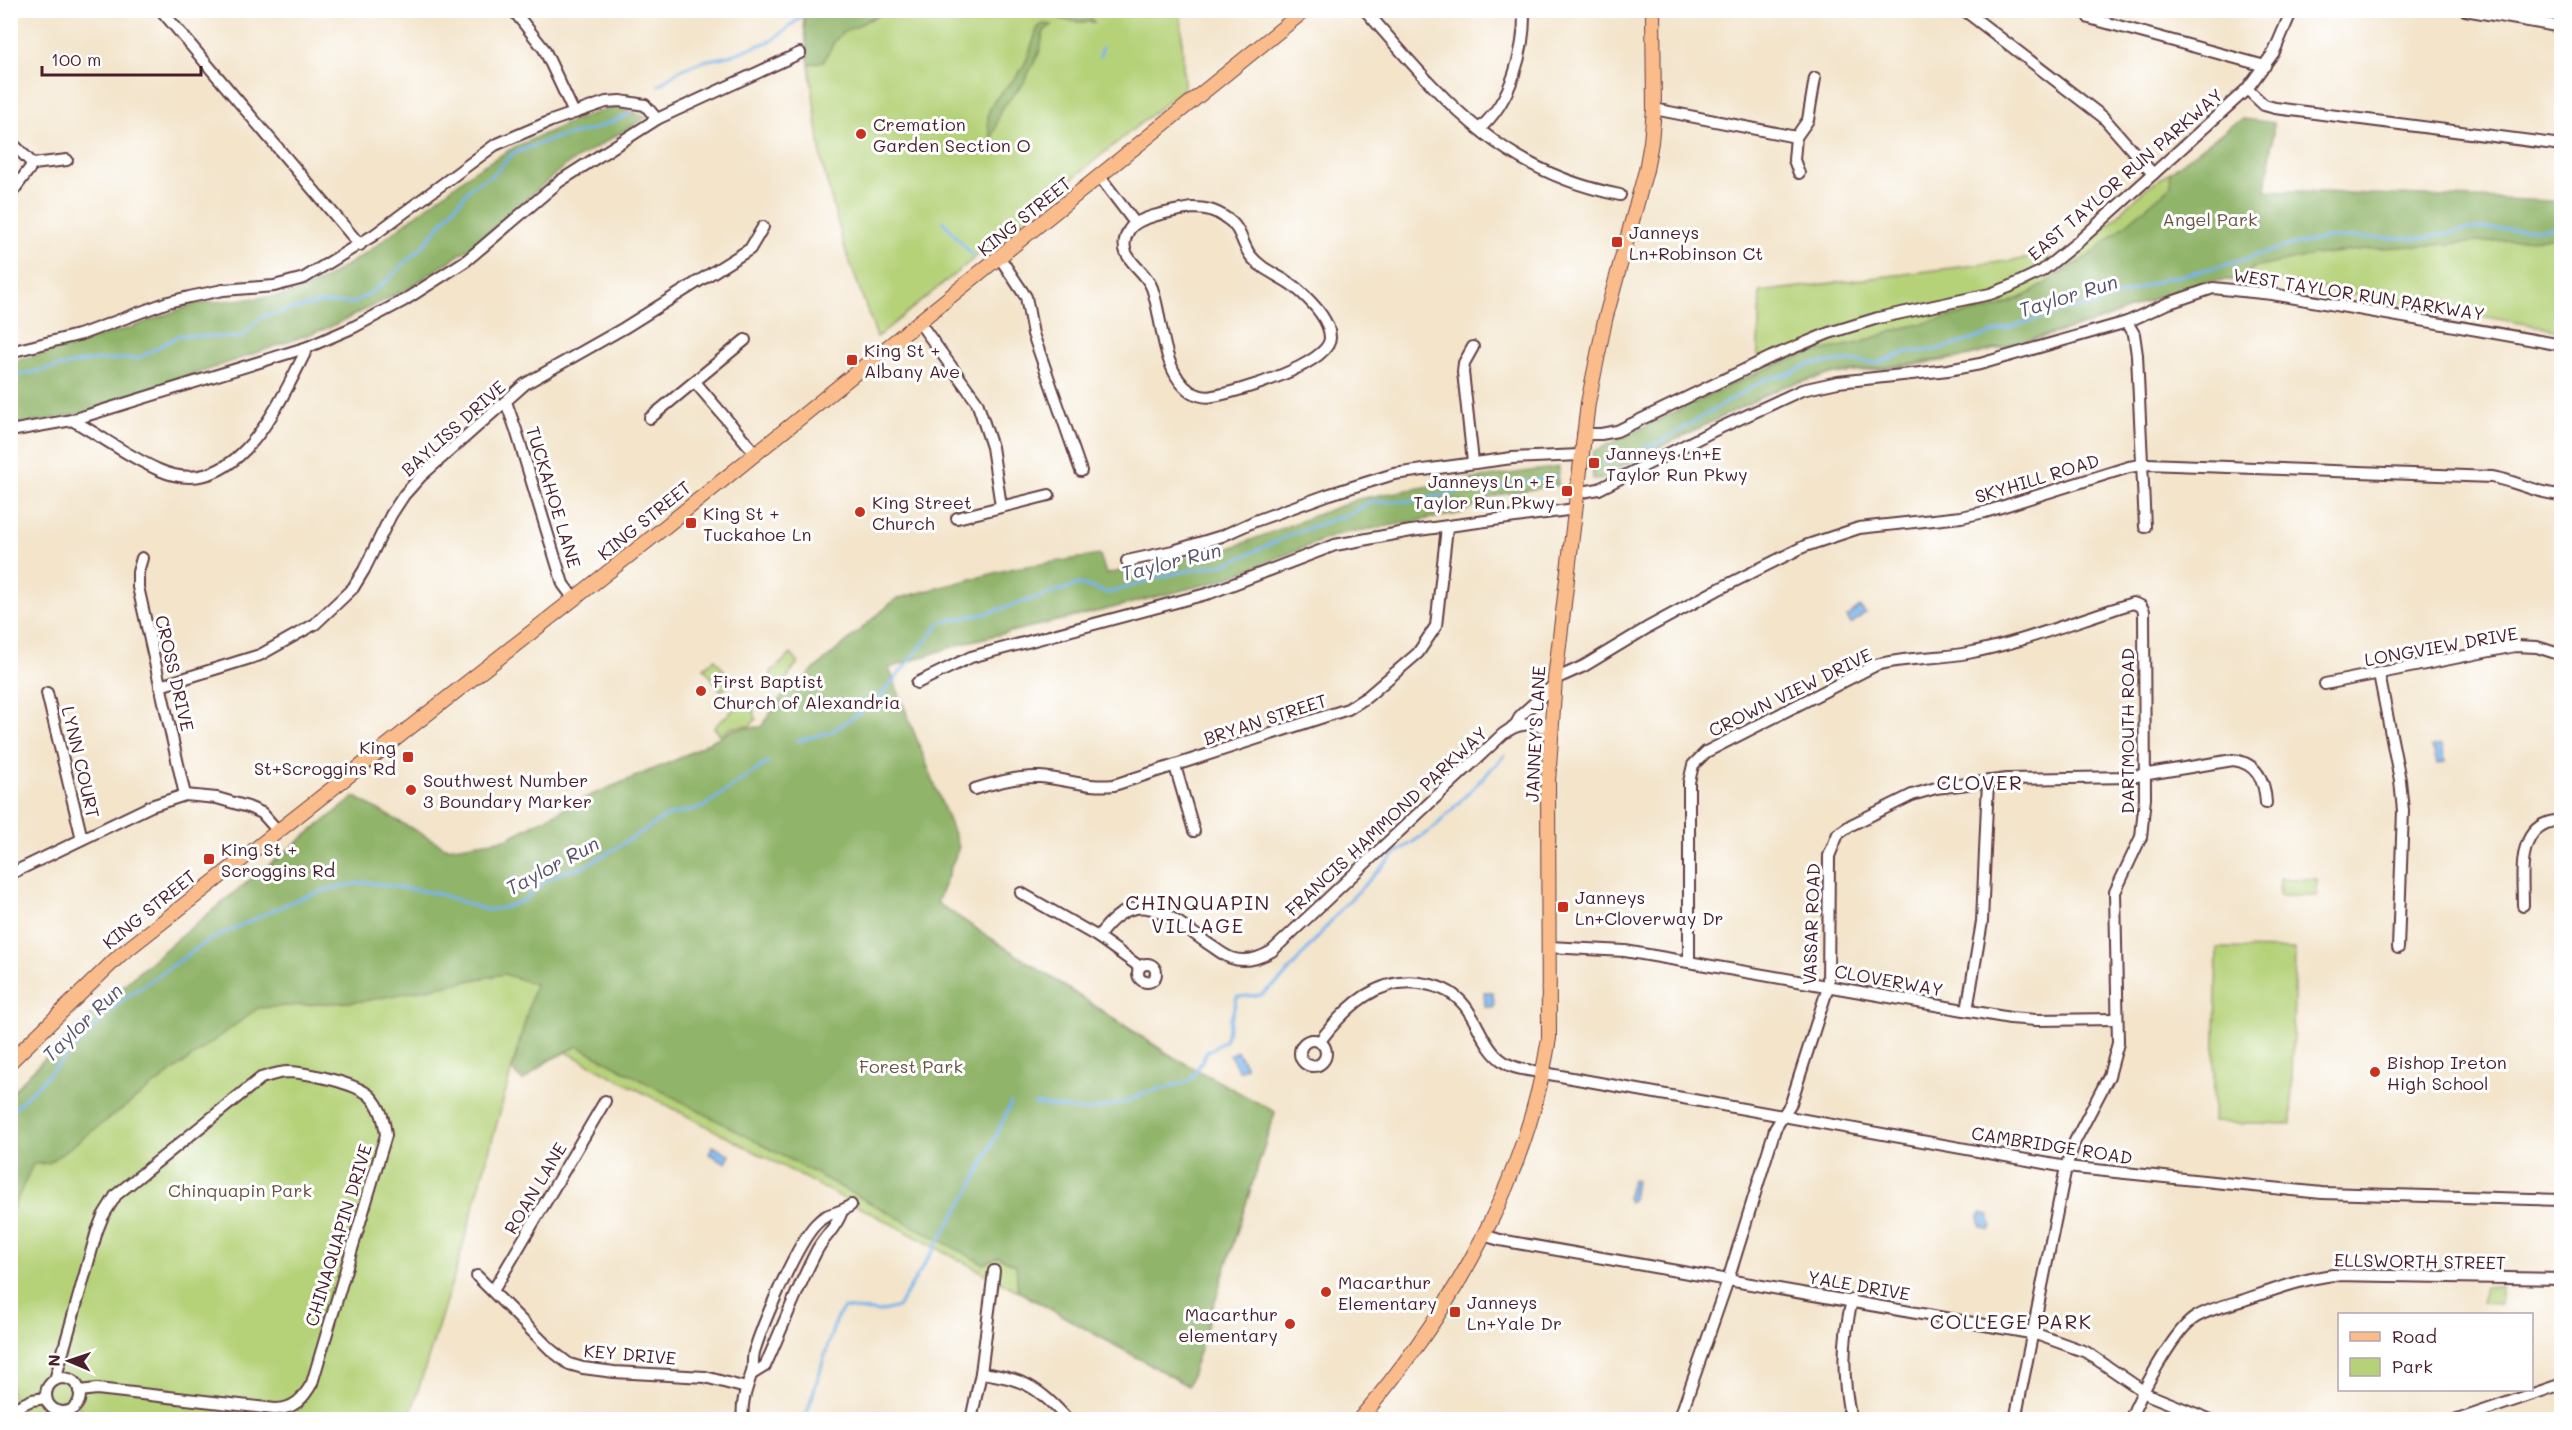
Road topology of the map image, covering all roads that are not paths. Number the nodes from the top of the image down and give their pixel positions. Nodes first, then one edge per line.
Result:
1 (161, 10) edge
2 (513, 10) edge
3 (1305, 10) edge
4 (1365, 10) edge
5 (1524, 10) edge
6 (1653, 10) edge
7 (1964, 10) edge
8 (2292, 10) edge
9 (2465, 10) edge
10 (2478, 11) edge
11 (2089, 18) dead end
12 (2562, 27) edge
13 (800, 52) dead end
14 (2265, 66) junction
15 (1815, 78) dead end
16 (2247, 89) junction
17 (1654, 110) junction
18 (574, 113) junction
19 (657, 119) junction
20 (1479, 129) junction
21 (1796, 137) junction
22 (10, 141) edge
23 (2562, 145) edge
24 (67, 160) dead end
25 (33, 164) junction
26 (1799, 173) dead end
27 (2153, 174) junction
28 (1100, 177) junction
29 (10, 195) edge
30 (1620, 195) dead end
31 (1135, 223) junction
32 (763, 227) dead end
33 (360, 245) junction
34 (1000, 258) junction
35 (919, 322) junction
36 (2127, 322) junction
37 (745, 340) dead end
38 (2562, 345) edge
39 (308, 347) junction
40 (1473, 347) dead end
41 (10, 352) edge
42 (695, 382) junction
43 (506, 402) junction
44 (650, 418) dead end
45 (72, 420) junction
46 (10, 431) edge
47 (1583, 434) junction
48 (756, 454) junction
49 (1580, 455) junction
50 (1473, 462) junction
51 (2142, 464) junction
52 (1081, 471) dead end
53 (1576, 493) junction
54 (1049, 495) dead end
55 (2562, 495) edge
56 (1001, 506) junction
57 (1575, 509) junction
58 (957, 518) dead end
59 (1447, 527) junction
60 (2145, 527) dead end
61 (142, 558) dead end
62 (1128, 561) dead end
63 (574, 599) junction
64 (2133, 603) joint
65 (2562, 655) edge
66 (2379, 674) junction
67 (1555, 682) junction
68 (917, 683) dead end
69 (2325, 684) dead end
70 (160, 686) junction
71 (47, 693) dead end
72 (1515, 726) junction
73 (1550, 728) junction
74 (1175, 766) junction
75 (2145, 774) junction
76 (1988, 782) junction
77 (975, 789) dead end
78 (185, 795) junction
79 (2266, 803) dead end
80 (2562, 820) edge
81 (278, 831) junction
82 (1194, 831) dead end
83 (82, 839) junction
84 (10, 874) edge
85 (1021, 893) dead end
86 (2523, 905) dead end
87 (1098, 937) junction
88 (1549, 947) junction
89 (2398, 948) dead end
90 (1689, 962) junction
91 (1140, 968) dead end
92 (1828, 987) junction
93 (1967, 1010) junction
94 (2117, 1019) junction
95 (1320, 1041) dead end
96 (10, 1062) edge
97 (1544, 1073) junction
98 (605, 1101) dead end
99 (1783, 1115) junction
100 (2066, 1167) junction
101 (2562, 1200) edge
102 (1483, 1234) junction
103 (994, 1271) dead end
104 (477, 1276) dead end
105 (2562, 1279) edge
106 (1728, 1280) junction
107 (493, 1291) junction
108 (1852, 1300) junction
109 (2032, 1333) junction
110 (981, 1373) junction
111 (752, 1374) junction
112 (55, 1380) junction
113 (2562, 1384) edge
114 (746, 1388) junction
115 (79, 1391) junction
116 (2144, 1391) junction
117 (46, 1398) junction
118 (10, 1410) edge
119 (743, 1419) edge
120 (971, 1419) edge
121 (1068, 1419) edge
122 (1359, 1419) edge
123 (1679, 1419) edge
124 (1851, 1419) edge
125 (2016, 1419) edge
126 (2130, 1419) edge
127 (2211, 1419) edge
128 (2457, 1419) edge

1 - 33 street
2 - 18 street
3 - 28 main road, KING STREET
4 - 20 street
5 - 20 street
6 - 17 main road, JANNEY'S LANE
7 - 27 street
8 - 14 street, EAST TAYLOR RUN PARKWAY
9 - 10 street
10 - 12 street
11 - 14 street
13 - 19 street
14 - 16 street, EAST TAYLOR RUN PARKWAY
15 - 21 street
16 - 23 street, EAST TAYLOR RUN PARKWAY
16 - 27 street, EAST TAYLOR RUN PARKWAY
17 - 21 street
17 - 47 main road, JANNEY'S LANE
18 - 19 street
18 - 33 street
19 - 39 street
20 - 30 street
21 - 26 street
22 - 25 street
24 - 25 street
25 - 29 street
27 - 47 street, EAST TAYLOR RUN PARKWAY
28 - 31 street
28 - 34 main road, KING STREET
31 - 31 street
32 - 43 street, BAYLISS DRIVE
33 - 41 street
34 - 35 main road, KING STREET
34 - 52 street
35 - 48 main road, KING STREET
35 - 56 street
36 - 38 street, WEST TAYLOR RUN PARKWAY
36 - 51 street
36 - 53 street, WEST TAYLOR RUN PARKWAY
37 - 42 street
39 - 45 street
39 - 45 street
40 - 50 street
42 - 44 street
42 - 48 street
43 - 63 street, TUCKAHOE LANE
43 - 70 street, BAYLISS DRIVE
45 - 46 street
47 - 49 main road, JANNEY'S LANE
48 - 63 main road, KING STREET
49 - 50 street
49 - 53 main road, JANNEY'S LANE
50 - 62 street
51 - 55 street, SKYHILL ROAD
51 - 60 street
51 - 67 street, SKYHILL ROAD
53 - 57 main road, JANNEY'S LANE
54 - 56 street
56 - 58 street
57 - 59 street
57 - 67 main road, JANNEY'S LANE
59 - 68 street
59 - 74 street, BRYAN STREET
61 - 70 street, CROSS DRIVE
63 - 81 main road, KING STREET
64 - 75 street, DARTMOUTH ROAD
64 - 90 street, CROWN VIEW DRIVE
65 - 66 street, LONGVIEW DRIVE
66 - 69 street, LONGVIEW DRIVE
66 - 89 street
67 - 72 street, FRANCIS HAMMOND PARKWAY
67 - 73 main road, JANNEY'S LANE
70 - 78 street, CROSS DRIVE
71 - 83 street, LYNN COURT
72 - 73 street, FRANCIS HAMMOND PARKWAY
72 - 87 street, FRANCIS HAMMOND PARKWAY
73 - 88 main road, JANNEY'S LANE
74 - 77 street, BRYAN STREET
74 - 82 street
75 - 76 street, VASSAR ROAD
75 - 79 street, VASSAR ROAD
75 - 94 street, DARTMOUTH ROAD
76 - 92 street, VASSAR ROAD
76 - 93 street
78 - 81 street
78 - 83 street
80 - 86 street
81 - 96 main road, KING STREET
83 - 84 street
85 - 87 street
87 - 91 street
88 - 90 street, CLOVERWAY
88 - 97 main road, JANNEY'S LANE
90 - 92 street, CLOVERWAY
92 - 93 street, CLOVERWAY
92 - 99 street, VASSAR ROAD
93 - 94 street, CLOVERWAY
94 - 100 street, DARTMOUTH ROAD
95 - 97 street, CAMBRIDGE ROAD
97 - 99 street, CAMBRIDGE ROAD
97 - 102 main road, JANNEY'S LANE
98 - 107 street, ROAN LANE
99 - 100 street, CAMBRIDGE ROAD
99 - 106 street, VASSAR ROAD
100 - 101 street, CAMBRIDGE ROAD
100 - 109 street, DARTMOUTH ROAD
102 - 106 street, YALE DRIVE
102 - 122 main road, JANNEY'S LANE
103 - 110 street
104 - 107 street, KEY DRIVE
105 - 116 street, ELLSWORTH STREET
106 - 108 street, YALE DRIVE
106 - 123 street, VASSAR ROAD
107 - 114 street, KEY DRIVE
108 - 109 street, YALE DRIVE
108 - 124 street
109 - 116 street, YALE DRIVE
109 - 125 street, DARTMOUTH ROAD
110 - 120 street
110 - 121 street
111 - 111 street
111 - 114 street
112 - 115 street, CHINAQUAPIN DRIVE
112 - 115 street, CHINAQUAPIN DRIVE
112 - 117 street, CHINAQUAPIN DRIVE
113 - 128 street
114 - 119 street
115 - 117 street
116 - 126 street, ELLSWORTH STREET
116 - 127 street, YALE DRIVE
117 - 118 street

